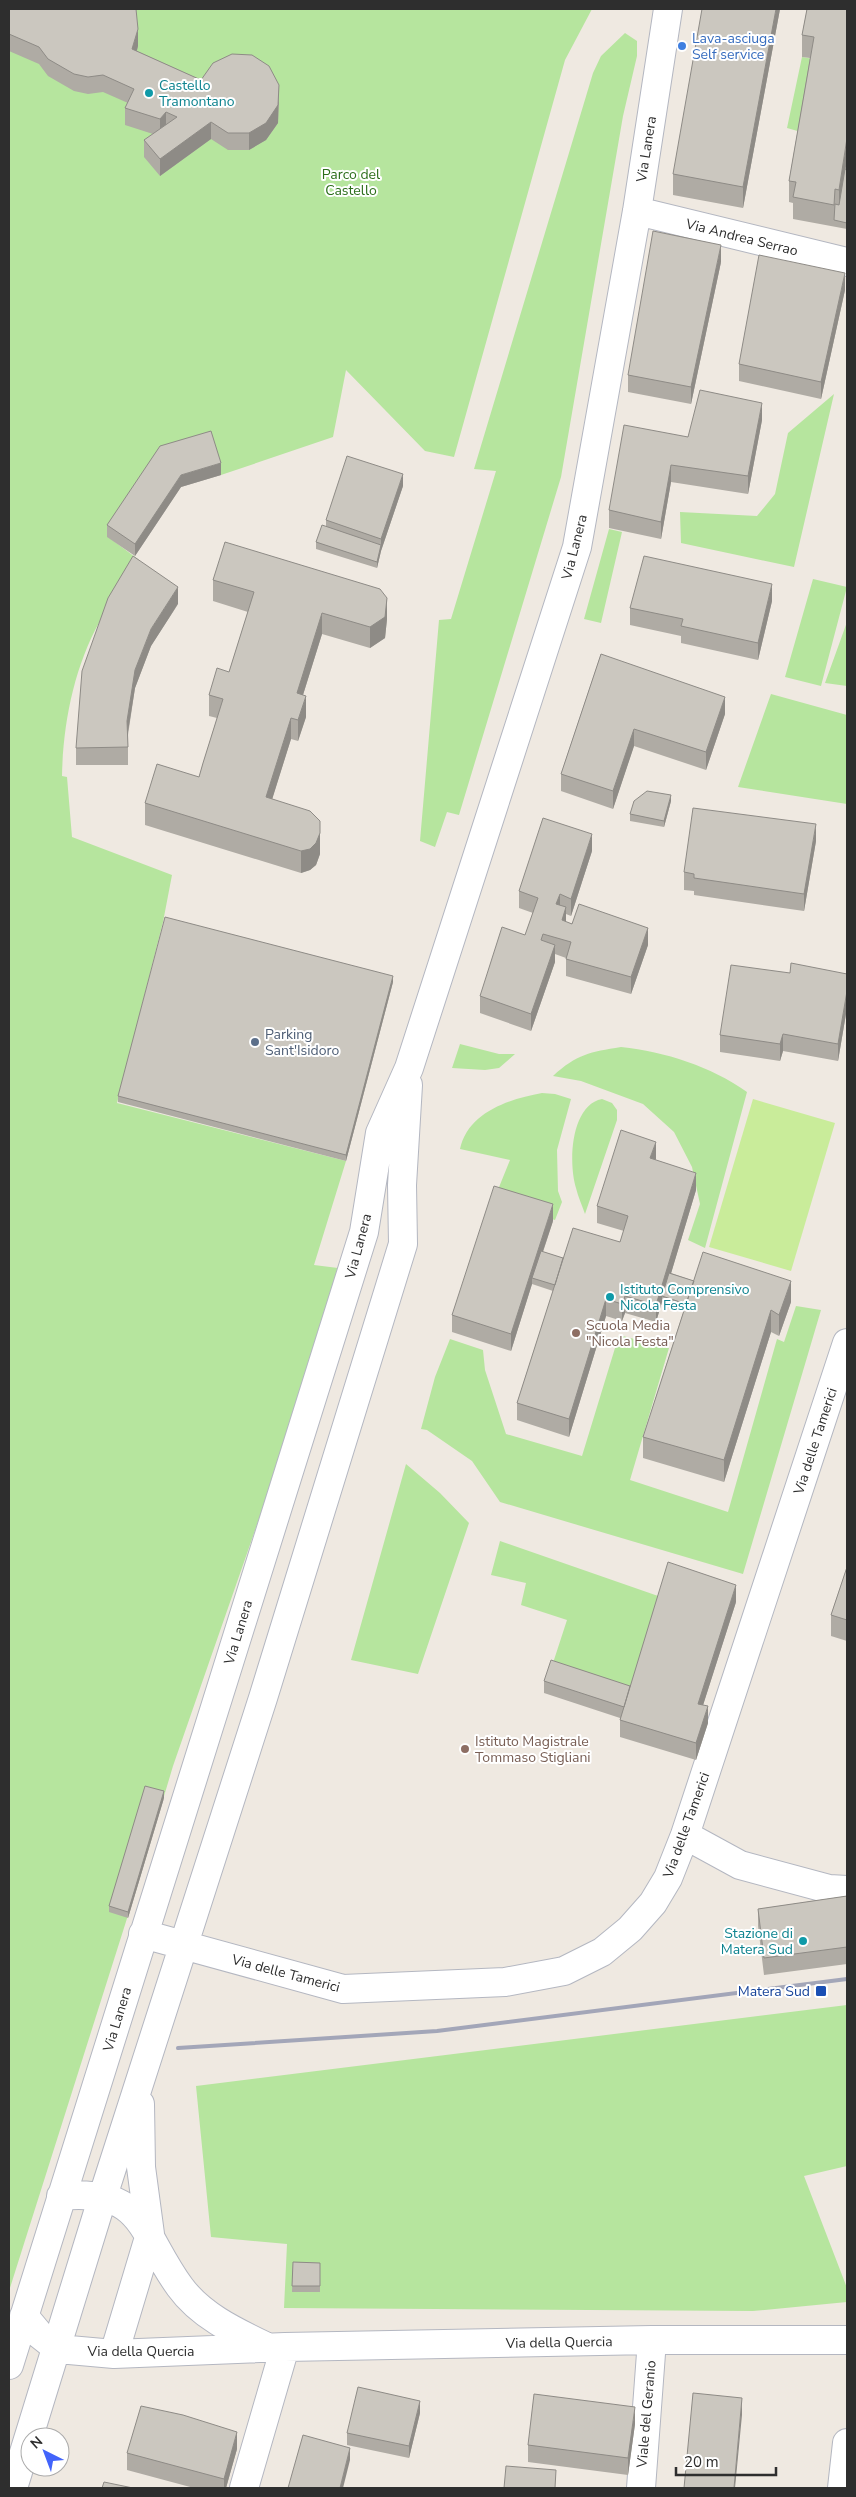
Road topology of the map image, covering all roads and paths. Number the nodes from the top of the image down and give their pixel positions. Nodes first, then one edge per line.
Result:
1 (668, 9) edge
2 (636, 211) junction
3 (847, 262) edge
4 (409, 1068) junction
5 (847, 1343) edge
6 (685, 1835) junction
7 (847, 1890) edge
8 (143, 1934) junction
9 (184, 1945) junction
10 (139, 2085) junction
11 (61, 2196) junction
12 (103, 2196) junction
13 (150, 2234) junction
14 (24, 2316) junction
15 (652, 2340) junction
16 (847, 2340) edge
17 (278, 2348) junction
18 (58, 2349) junction
19 (114, 2354) junction
20 (9, 2365) edge
21 (847, 2443) edge
22 (14, 2488) edge
23 (244, 2488) edge
24 (641, 2488) edge
25 (842, 2488) edge

1 - 2 street, Via Lanera
2 - 3 street, Via Andrea Serrao
2 - 4 street, Via Lanera
4 - 8 street, Via Lanera
4 - 9 street, Via Lanera
5 - 6 street, Via delle Tamerici
6 - 7 street
6 - 9 street, Via delle Tamerici
8 - 9 street, Via delle Tamerici
8 - 11 street, Via Lanera
9 - 10 street, Via Lanera
10 - 12 street, Via Lanera
10 - 13 street, Via Lanera
11 - 12 street
11 - 14 street, Via Lanera
12 - 13 street
12 - 18 street, Via Lanera
13 - 17 street, Via della Quercia
13 - 19 street, Via Lanera
14 - 18 street
14 - 20 street, Via Lanera
15 - 16 street, Via della Quercia
15 - 17 street, Via della Quercia
15 - 24 street, Viale del Geranio
17 - 19 street, Via della Quercia
17 - 23 street
18 - 19 street, Via della Quercia
18 - 22 street, Via Lanera
21 - 25 street

